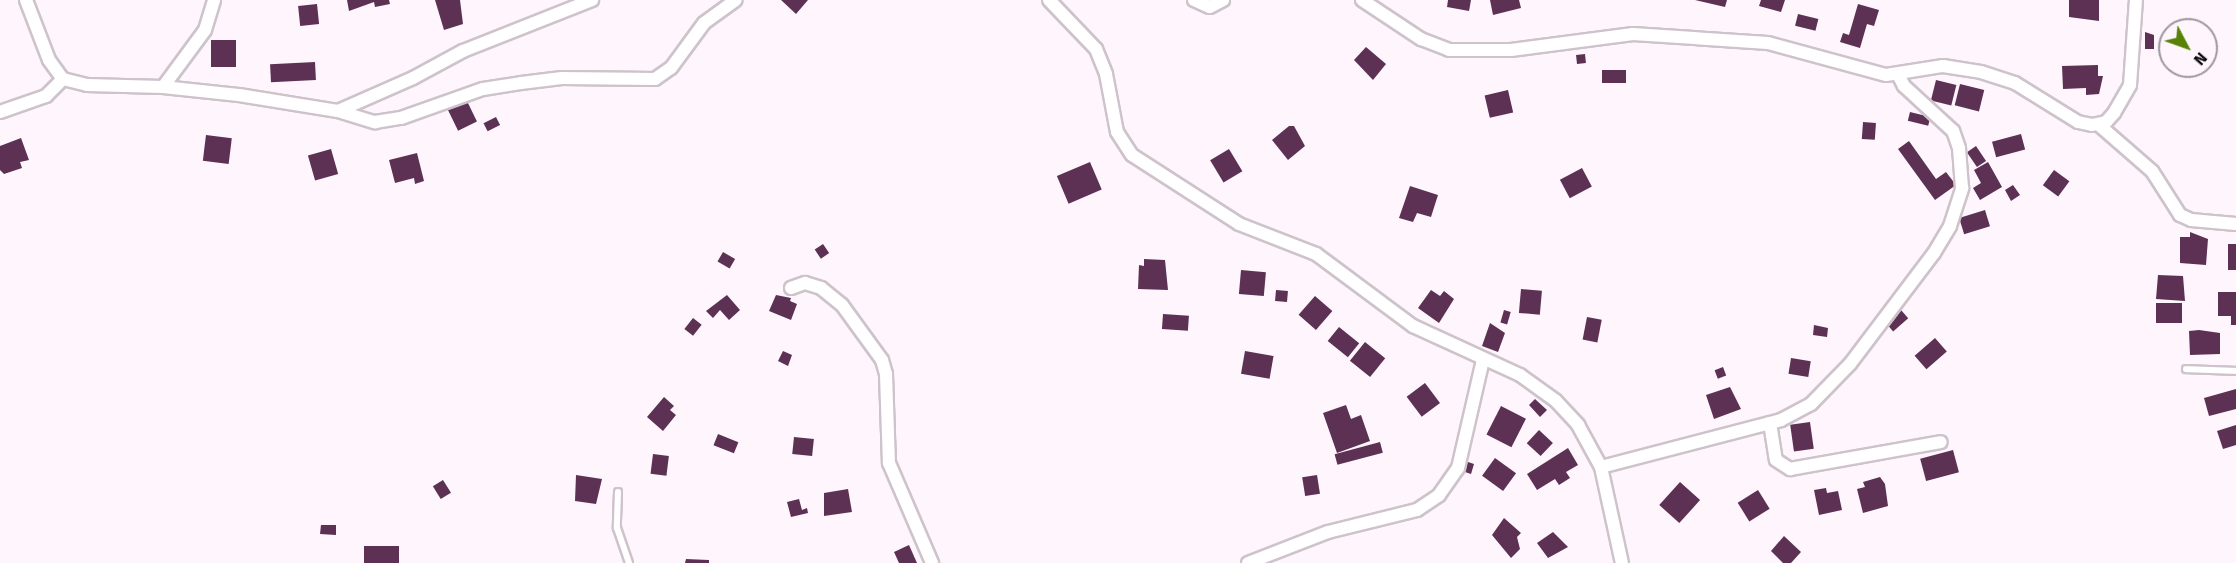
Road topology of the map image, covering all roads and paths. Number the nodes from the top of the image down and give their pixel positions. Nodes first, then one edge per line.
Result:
1 (26, 0) edge
2 (214, 0) edge
3 (592, 0) edge
4 (736, 0) edge
5 (1049, 0) edge
6 (1194, 0) edge
7 (1223, 0) edge
8 (1362, 0) edge
9 (2136, 0) edge
10 (1898, 74) junction
11 (63, 79) junction
12 (163, 87) junction
13 (338, 111) junction
14 (0, 112) edge
15 (2099, 125) junction
16 (2236, 224) edge
17 (791, 288) dead end
18 (1483, 360) junction
19 (2186, 369) dead end
20 (2236, 371) edge
21 (1770, 423) junction
22 (1941, 442) dead end
23 (1601, 467) junction
24 (618, 492) dead end
25 (630, 563) edge
26 (932, 563) edge
27 (1248, 563) edge
28 (1622, 563) edge

1 - 11 street
2 - 12 street
3 - 13 street
4 - 13 street
5 - 18 street
6 - 7 street
8 - 10 street
9 - 15 street
10 - 15 street
10 - 21 street
11 - 12 street
11 - 14 street
12 - 13 street
15 - 16 street
17 - 26 street
18 - 23 street
18 - 27 street
19 - 20 lane
21 - 22 street
21 - 23 street
23 - 28 street
24 - 25 lane

